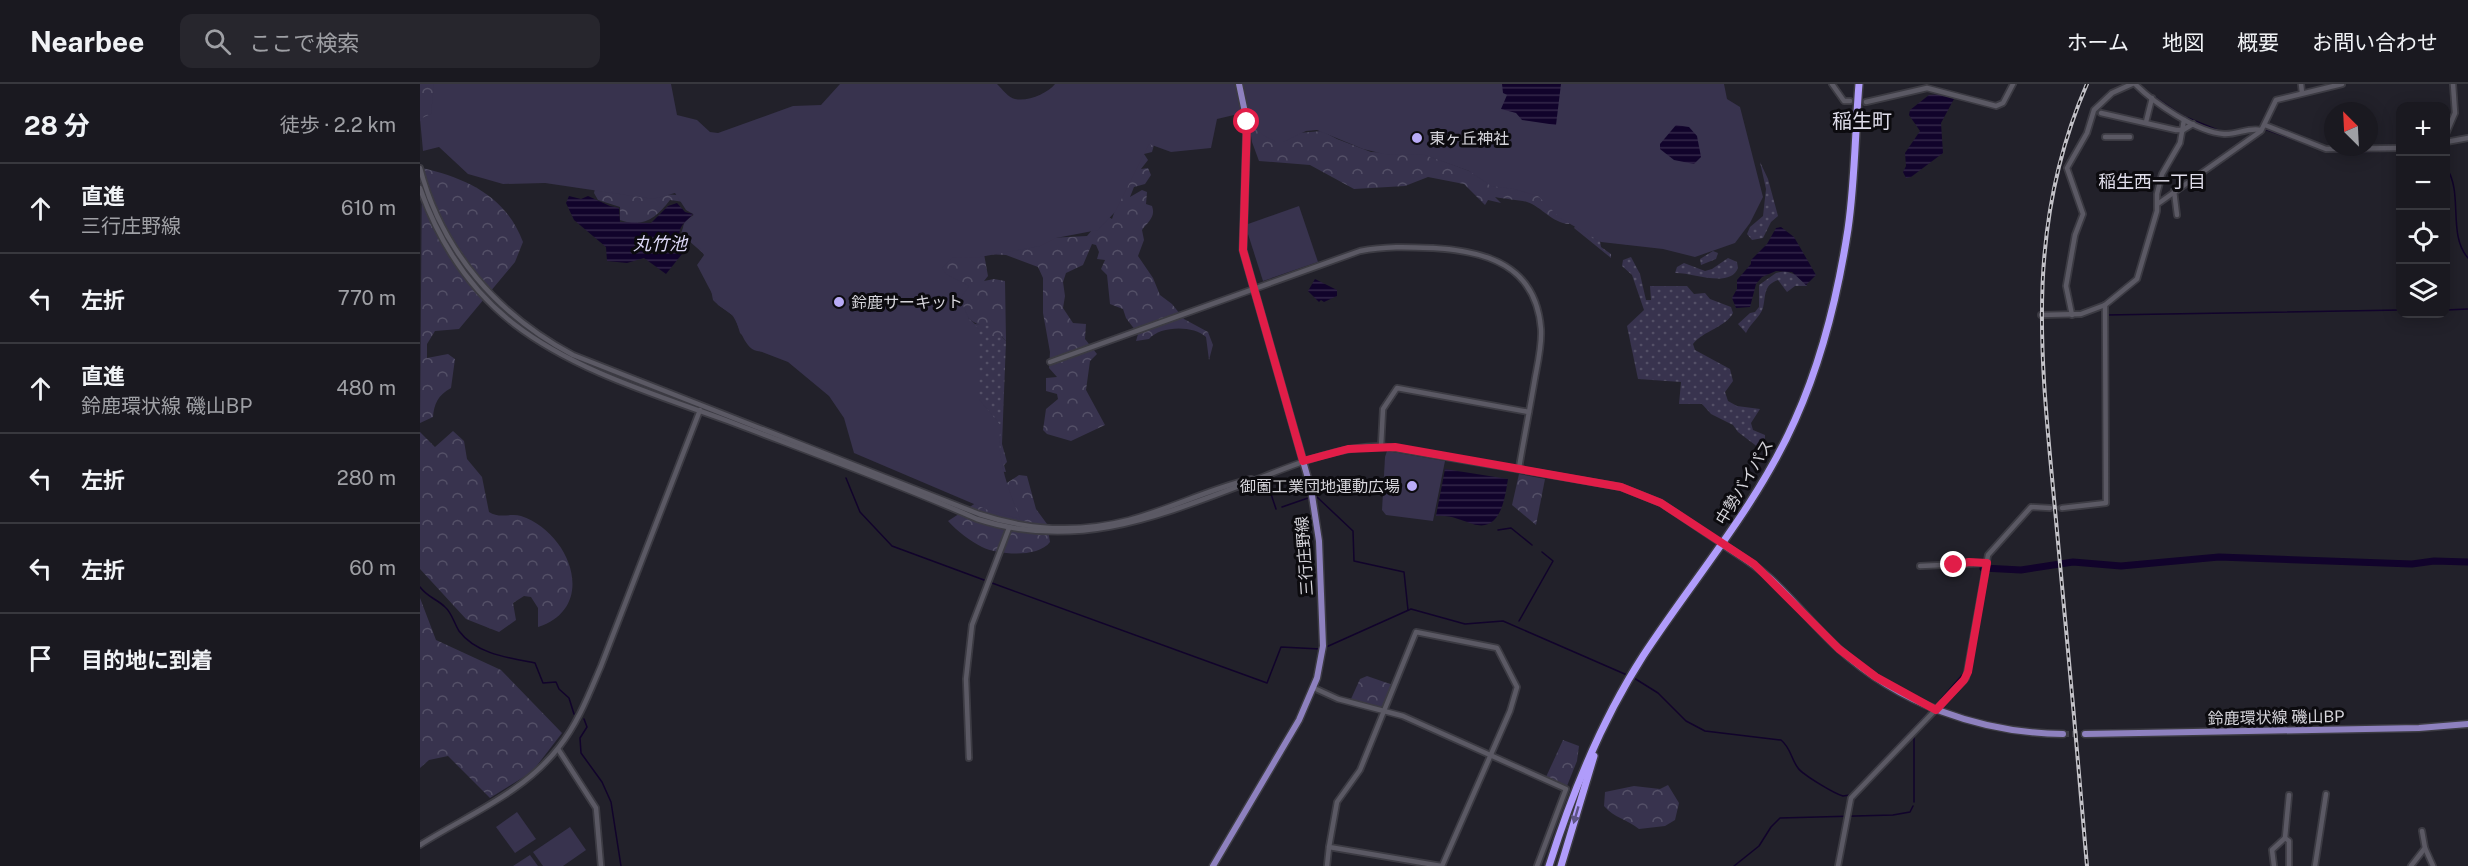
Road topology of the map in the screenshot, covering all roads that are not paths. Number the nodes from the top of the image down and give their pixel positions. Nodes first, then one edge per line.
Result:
1 (1239, 84) edge
2 (1832, 84) edge
3 (1857, 84) edge
4 (2013, 84) edge
5 (2133, 84) edge
6 (2301, 84) edge
7 (2342, 84) edge
8 (2453, 84) edge
9 (2302, 93) junction
10 (2152, 98) junction
11 (1850, 101) dead end
12 (1866, 102) dead end
13 (2101, 113) dead end
14 (2184, 120) junction
15 (2146, 122) junction
16 (2450, 122) edge
17 (2193, 124) junction
18 (2264, 127) junction
19 (2183, 130) junction
20 (2105, 137) dead end
21 (2130, 137) dead end
22 (2468, 138) edge
23 (2450, 141) edge
24 (2396, 148) edge
25 (420, 168) edge
26 (420, 189) edge
27 (2174, 191) junction
28 (2159, 204) junction
29 (2177, 214) dead end
30 (1253, 289) junction
31 (2105, 306) junction
32 (2041, 315) dead end
33 (2072, 315) junction
34 (1050, 362) dead end
35 (700, 409) junction
36 (1529, 412) junction
37 (1381, 446) junction
38 (1303, 461) junction
39 (1519, 468) junction
40 (2050, 508) tunnel mouth
41 (2062, 508) tunnel mouth
42 (1010, 525) junction
43 (1722, 544) junction
44 (1987, 564) junction
45 (1920, 566) dead end
46 (1314, 688) junction
47 (1936, 710) junction
48 (1385, 712) junction
49 (1610, 717) junction
50 (2468, 724) edge
51 (2063, 734) tunnel mouth
52 (2085, 734) tunnel mouth
53 (558, 749) junction
54 (1490, 755) junction
55 (969, 758) dead end
56 (2326, 794) dead end
57 (2289, 795) dead end
58 (1564, 817) junction
59 (2422, 831) dead end
60 (2285, 838) junction
61 (420, 845) edge
62 (1329, 847) junction
63 (2425, 848) junction
64 (601, 866) edge
65 (1213, 866) edge
66 (1326, 866) edge
67 (1441, 866) edge
68 (1537, 866) edge
69 (1545, 866) edge
70 (1549, 866) edge
71 (1561, 866) edge
72 (1838, 866) edge
73 (2274, 866) edge
74 (2289, 866) edge
75 (2315, 866) edge
76 (2411, 866) edge
77 (2433, 866) edge

1 - 30 main road, 三行庄野線
2 - 11 street
3 - 43 highway, 中勢バイパス
4 - 12 street
5 - 10 street
5 - 33 street
6 - 9 street
7 - 9 street
8 - 16 street
9 - 18 street
10 - 14 street
10 - 15 street
13 - 15 street
14 - 17 street
14 - 19 street
15 - 19 street
17 - 18 street
17 - 19 street
18 - 24 street
18 - 27 street
19 - 28 street
20 - 21 street
22 - 23 street
25 - 35 street
26 - 35 street
27 - 28 street
27 - 29 street
28 - 31 street
30 - 34 street
30 - 36 street
30 - 38 main road, 三行庄野線
31 - 33 street
31 - 41 street
32 - 33 street
35 - 42 street
35 - 53 street
36 - 37 street
36 - 39 street
37 - 38 street
37 - 39 street
38 - 42 street
38 - 46 main road, 三行庄野線
39 - 43 street
40 - 44 street
42 - 55 street
43 - 47 main road
43 - 49 highway, 中勢バイパス
44 - 45 street
44 - 47 street
46 - 48 street
46 - 65 main road, 三行庄野線
47 - 51 main road
47 - 72 street
48 - 54 street
48 - 54 street
48 - 62 street
49 - 58 highway, 中勢バイパス
49 -> 71 highway
50 - 52 main road, 鈴鹿環状線 磯山BP
53 - 61 street
53 - 64 street
54 - 67 street
54 - 68 street
56 - 75 street
57 - 60 street
58 - 69 highway
58 - 70 highway, 中勢バイパス
59 - 63 street
60 - 73 street
60 - 74 street
62 - 66 street
62 - 67 street
63 - 76 street
63 - 77 street

